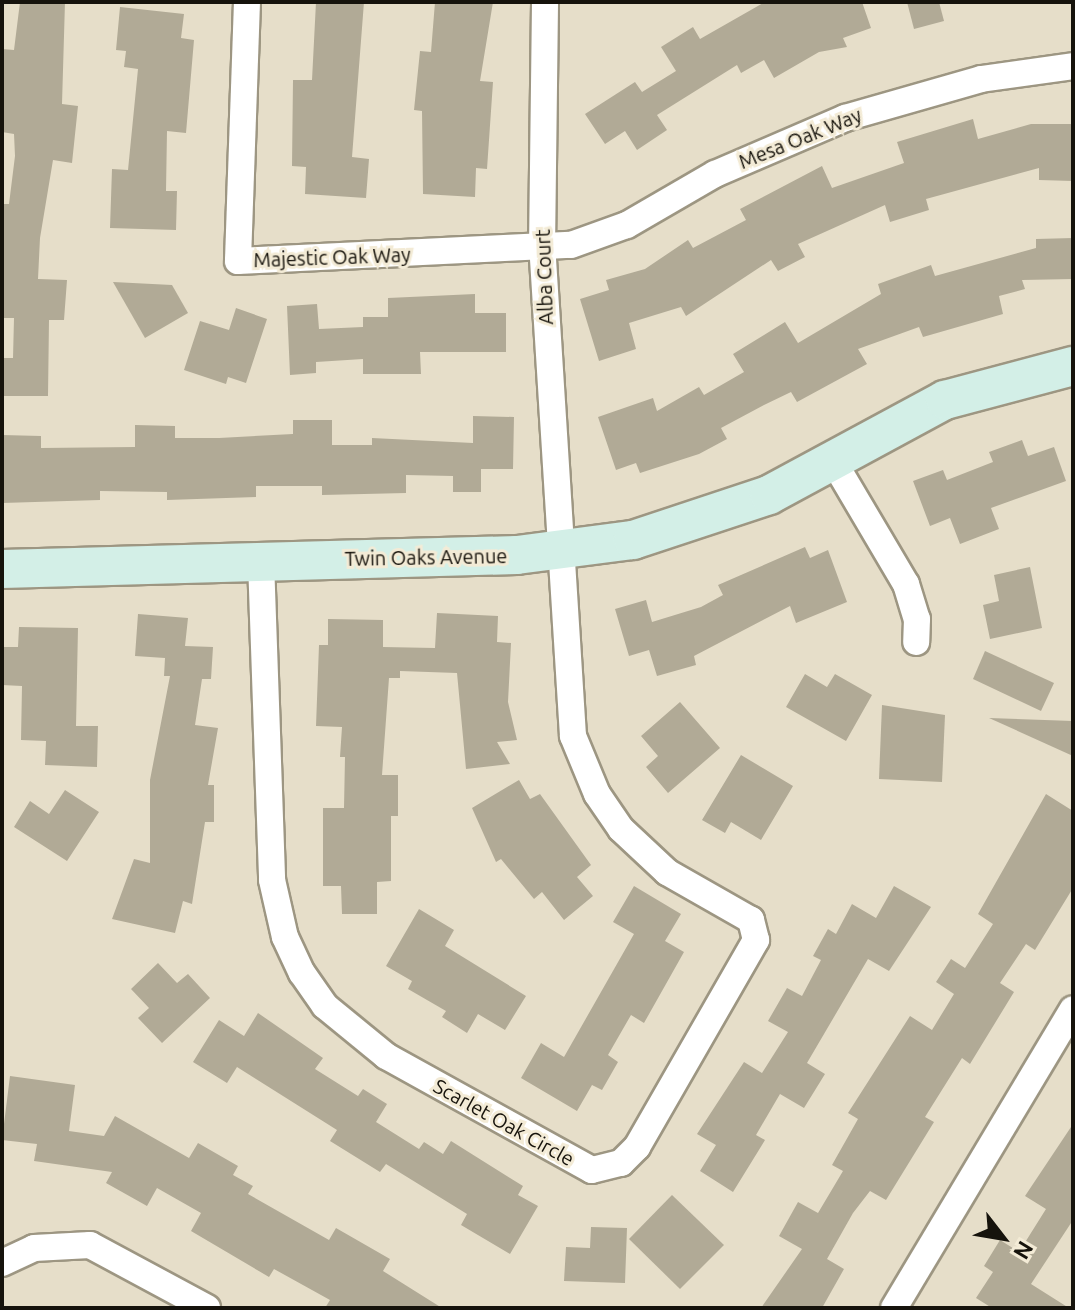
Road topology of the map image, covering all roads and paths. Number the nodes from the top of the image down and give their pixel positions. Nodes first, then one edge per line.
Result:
1 (247, 2) edge
2 (545, 2) edge
3 (1073, 66) edge
4 (542, 249) junction
5 (1073, 366) edge
6 (832, 459) junction
7 (557, 551) junction
8 (261, 561) junction
9 (2, 569) edge
10 (916, 642) dead end
11 (1073, 1009) edge
12 (2, 1263) edge
13 (897, 1307) edge
14 (207, 1308) edge

1 - 4 street, Majestic Oak Way
2 - 4 street, Alba Court
3 - 4 street, Mesa Oak Way
4 - 7 street, Alba Court
5 - 6 street, Twin Oaks Avenue
6 - 7 street, Twin Oaks Avenue
6 - 10 street
7 - 8 street, Twin Oaks Avenue
7 - 8 street, Scarlet Oak Circle
8 - 9 street, Twin Oaks Avenue
11 - 13 street
12 - 14 street

